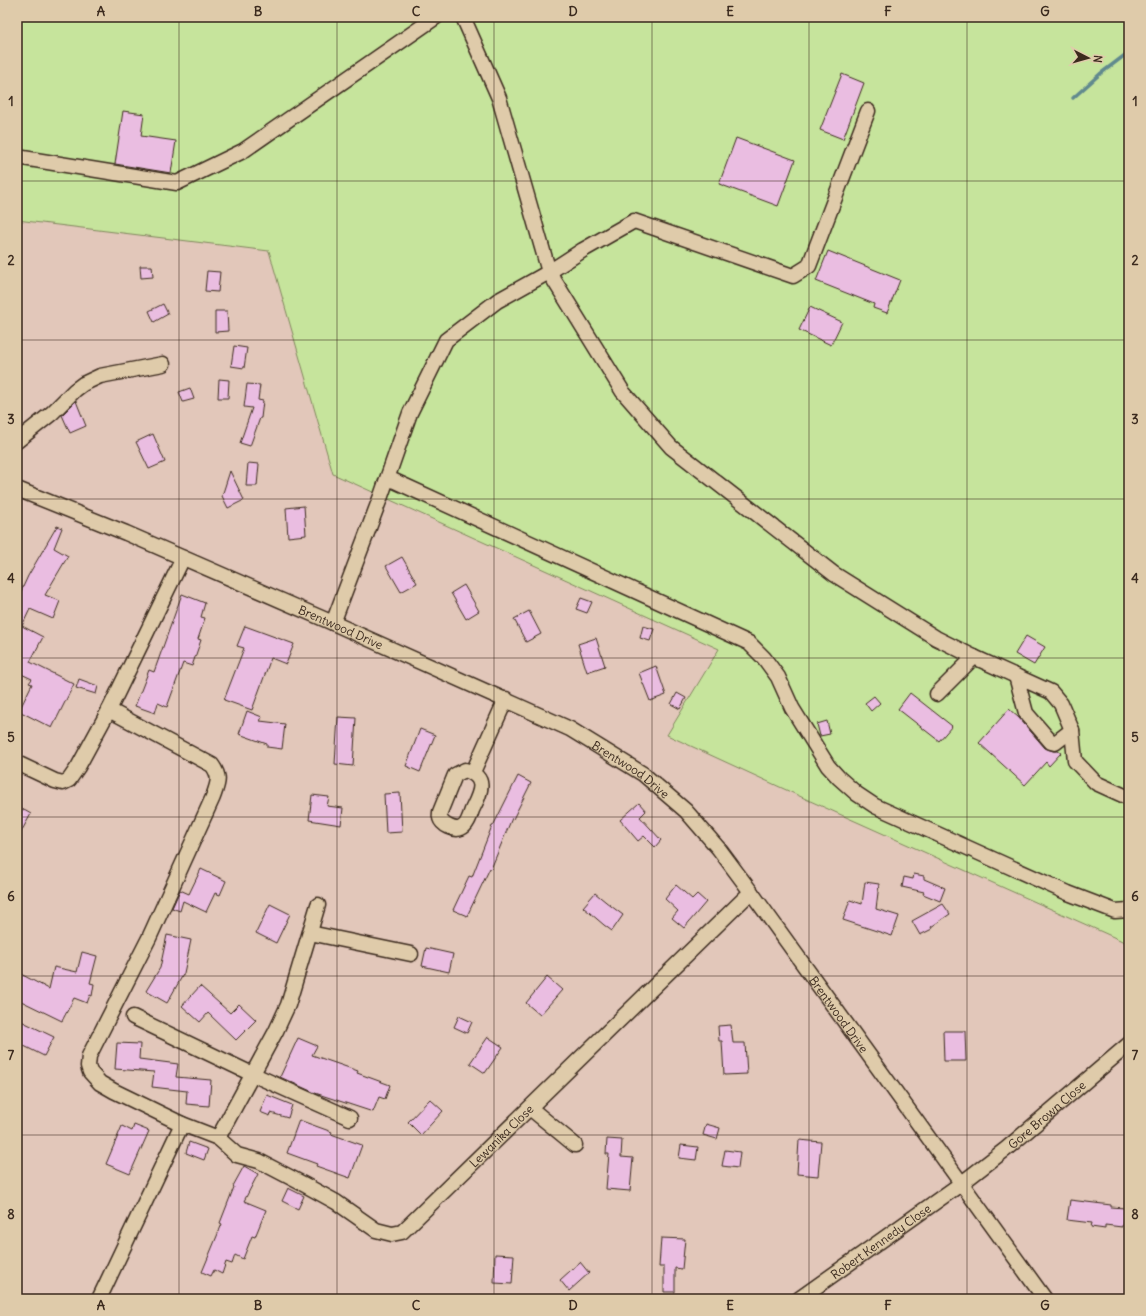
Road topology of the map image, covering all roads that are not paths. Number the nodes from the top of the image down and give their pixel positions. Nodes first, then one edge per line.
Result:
1 (436, 17) edge
2 (463, 17) edge
3 (868, 110) dead end
4 (17, 157) edge
5 (549, 272) junction
6 (163, 364) dead end
7 (17, 441) edge
8 (388, 478) junction
9 (17, 489) edge
10 (182, 558) junction
11 (333, 623) junction
12 (974, 658) junction
13 (1016, 676) junction
14 (937, 694) dead end
15 (506, 699) junction
16 (109, 710) junction
17 (1072, 730) junction
18 (17, 763) edge
19 (473, 772) dead end
20 (1129, 798) edge
21 (751, 892) junction
22 (318, 906) dead end
23 (1129, 910) edge
24 (310, 933) junction
25 (411, 954) dead end
26 (134, 1017) dead end
27 (1129, 1044) edge
28 (252, 1074) junction
29 (530, 1108) junction
30 (350, 1118) dead end
31 (182, 1124) junction
32 (218, 1138) junction
33 (575, 1145) dead end
34 (962, 1183) junction
35 (99, 1299) edge
36 (799, 1299) edge
37 (1045, 1299) edge

1 - 4 street
2 - 5 street
3 - 5 street
5 - 8 street
5 - 12 street
6 - 7 street
8 - 11 street
8 - 23 street
9 - 10 street, Brentwood Drive
10 - 11 street, Brentwood Drive
10 - 16 street
11 - 15 street, Brentwood Drive
12 - 13 street
12 - 14 street
13 - 17 street
13 - 17 street
15 - 19 street
15 - 21 street, Brentwood Drive
16 - 18 street
16 - 31 street
17 - 20 street
21 - 29 street, Lewanika Close
21 - 34 street, Brentwood Drive
22 - 24 street
24 - 25 street
24 - 28 street
26 - 28 street
27 - 34 street, Gore Brown Close
28 - 30 street
28 - 32 street
29 - 32 street, Lewanika Close
29 - 33 street
31 - 32 street
31 - 35 street
34 - 36 street, Robert Kennedy Close
34 - 37 street, Brentwood Drive

